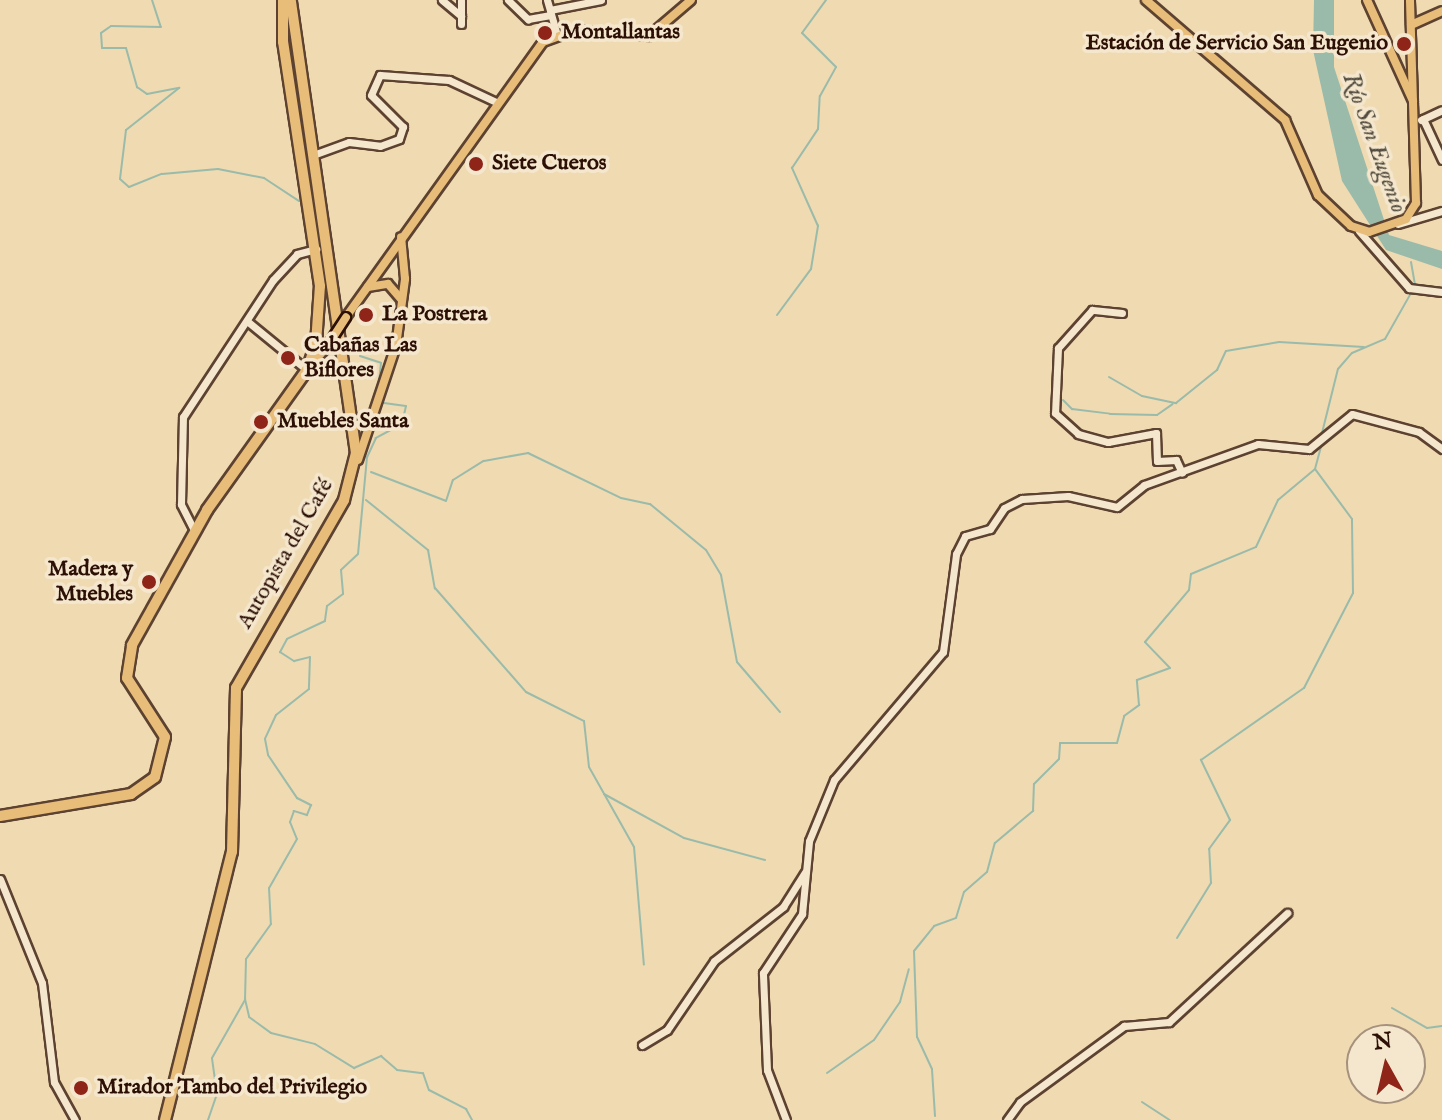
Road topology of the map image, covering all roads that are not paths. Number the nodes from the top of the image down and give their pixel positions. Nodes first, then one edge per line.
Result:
1 (283, 0) edge
2 (291, 0) edge
3 (442, 0) edge
4 (461, 0) edge
5 (508, 0) edge
6 (547, 0) edge
7 (601, 0) edge
8 (691, 0) edge
9 (1146, 0) edge
10 (1367, 0) edge
11 (1410, 0) edge
12 (1442, 11) edge
13 (550, 12) junction
14 (1411, 25) junction
15 (557, 34) junction
16 (498, 103) junction
17 (1415, 105) junction
18 (1442, 110) edge
19 (1419, 121) junction
20 (313, 155) junction
21 (1442, 160) edge
22 (1442, 211) edge
23 (1394, 225) junction
24 (1364, 231) junction
25 (401, 237) junction
26 (316, 249) junction
27 (366, 289) junction
28 (1442, 292) edge
29 (403, 304) junction
30 (1122, 313) dead end
31 (247, 321) junction
32 (307, 370) junction
33 (1442, 449) edge
34 (1182, 473) junction
35 (353, 476) junction
36 (195, 532) junction
37 (0, 816) edge
38 (807, 871) junction
39 (0, 879) edge
40 (1287, 913) dead end
41 (642, 1045) dead end
42 (75, 1120) edge
43 (165, 1120) edge
44 (786, 1120) edge
45 (1007, 1120) edge

1 - 26 highway
2 - 20 highway, Autopista del Café
3 - 4 street
5 - 13 street
6 - 13 street
7 - 13 street
8 - 15 main road
9 - 24 main road
10 - 17 main road
11 - 14 main road
12 - 14 main road
13 - 15 street
14 - 17 main road
15 - 16 main road
16 - 20 street
16 - 25 main road
17 - 19 main road
18 - 19 street
19 - 21 street
19 - 23 main road
20 - 35 highway, Autopista del Café
22 - 23 street
23 - 24 main road
24 - 28 street
25 - 27 main road
25 - 29 main road
26 - 31 street
26 - 32 highway
27 - 29 main road
27 - 32 main road, bridge
29 - 35 main road
30 - 34 street
31 - 32 street
31 - 36 street
32 - 36 highway
33 - 34 street
34 - 38 street
35 - 43 highway, Autopista del Café
36 - 37 highway
38 - 41 street
38 - 44 street
39 - 42 street
40 - 45 street

